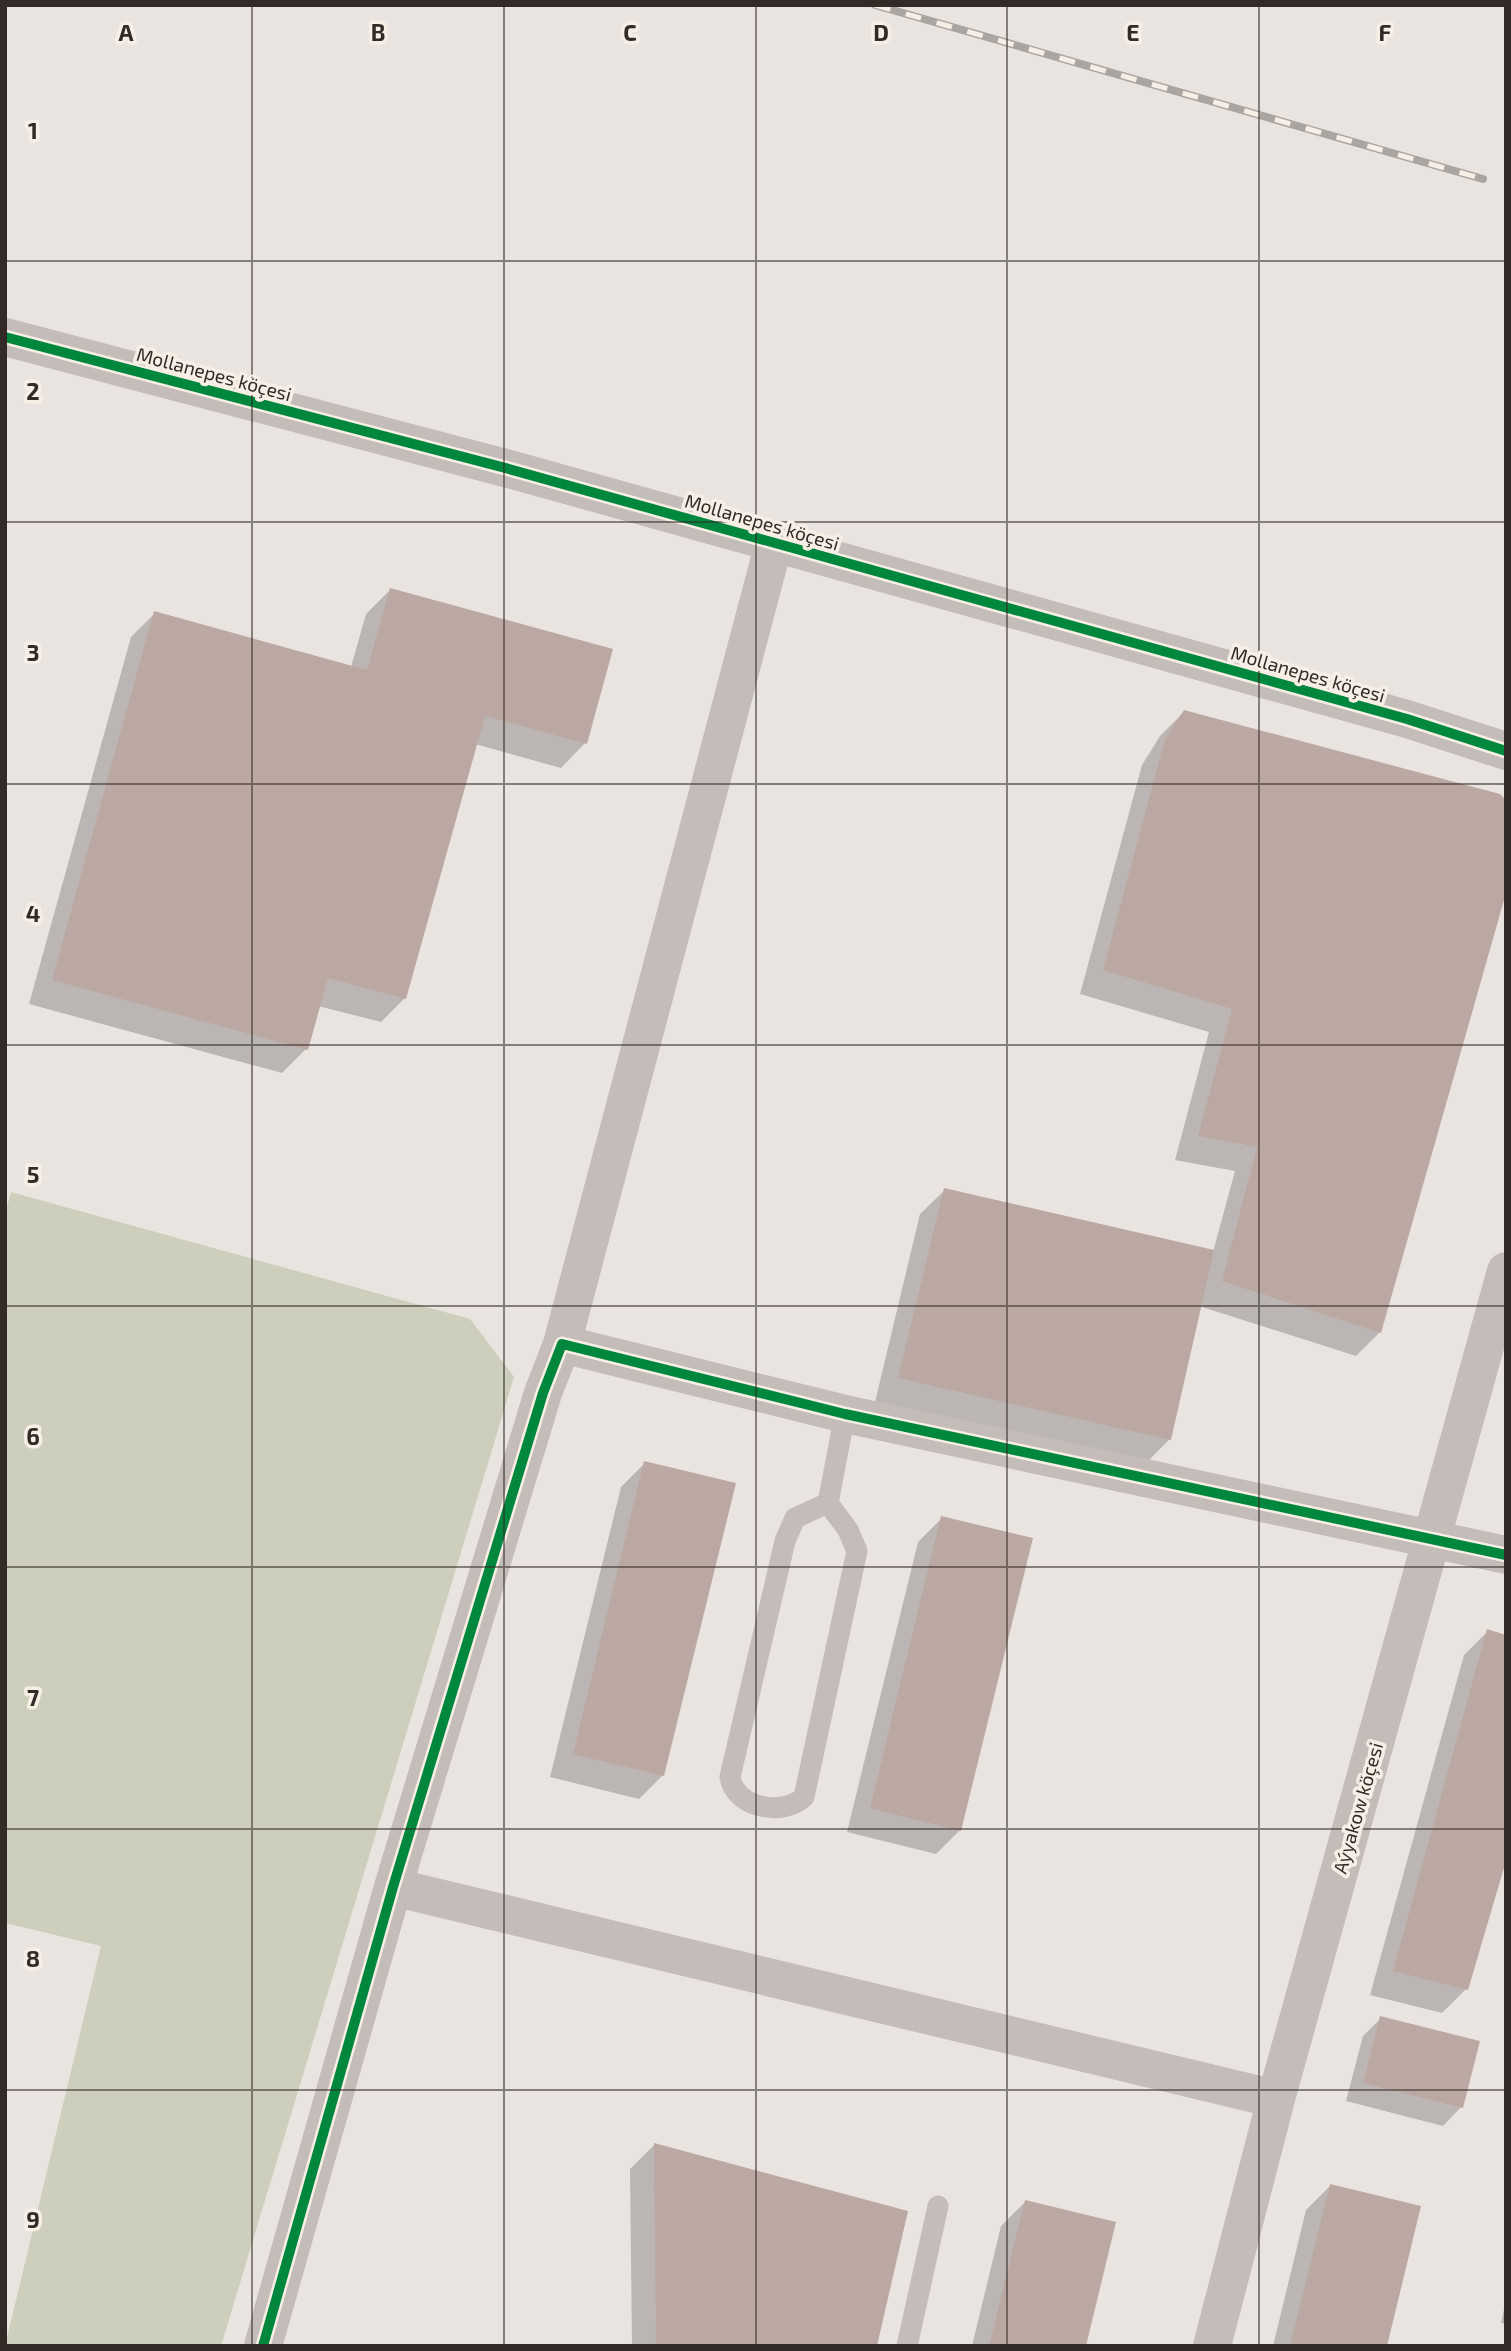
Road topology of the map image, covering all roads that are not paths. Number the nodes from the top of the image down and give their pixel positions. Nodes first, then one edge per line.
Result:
1 (5, 338) edge
2 (774, 543) junction
3 (1506, 751) edge
4 (1506, 1271) edge
5 (562, 1344) junction
6 (845, 1414) junction
7 (828, 1503) junction
8 (1434, 1537) junction
9 (1506, 1555) edge
10 (393, 1887) junction
11 (1276, 2099) junction
12 (938, 2206) dead end
13 (263, 2346) edge
14 (907, 2346) edge
15 (1212, 2346) edge

1 - 2 street, Mollanepes köçesi
2 - 3 street, Mollanepes köçesi
2 - 5 street
4 - 8 street, Aýyakow köçesi
5 - 6 street
5 - 10 street
6 - 7 lane
6 - 8 street
7 - 7 lane
8 - 9 street
8 - 11 street, Aýyakow köçesi
10 - 11 street
10 - 13 street
11 - 15 street, Aýyakow köçesi
12 - 14 lane

